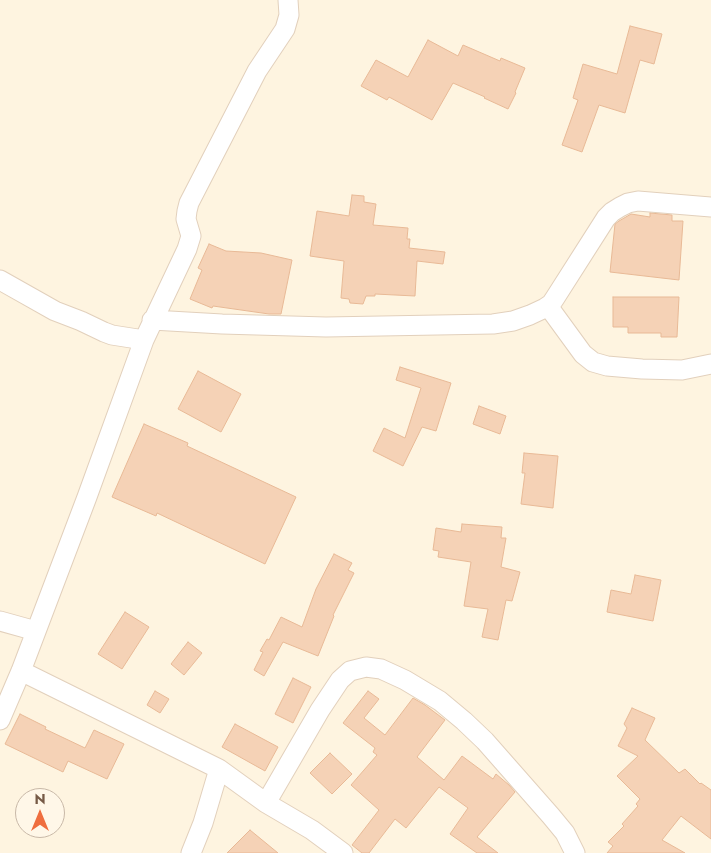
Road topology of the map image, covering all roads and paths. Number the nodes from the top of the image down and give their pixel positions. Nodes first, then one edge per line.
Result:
1 (288, 0) edge
2 (711, 207) edge
3 (0, 280) edge
4 (548, 306) junction
5 (152, 320) junction
6 (144, 340) junction
7 (711, 364) edge
8 (0, 621) edge
9 (36, 631) junction
10 (21, 671) junction
11 (0, 720) edge
12 (219, 769) junction
13 (266, 803) junction
14 (191, 853) edge
15 (343, 853) edge
16 (575, 853) edge

1 - 5 street
2 - 4 street
3 - 6 street
4 - 5 street
4 - 7 street
5 - 6 street
6 - 9 street
8 - 9 street
9 - 10 street
10 - 11 street
10 - 12 street
12 - 13 street
12 - 14 street
13 - 15 street
13 - 16 street

